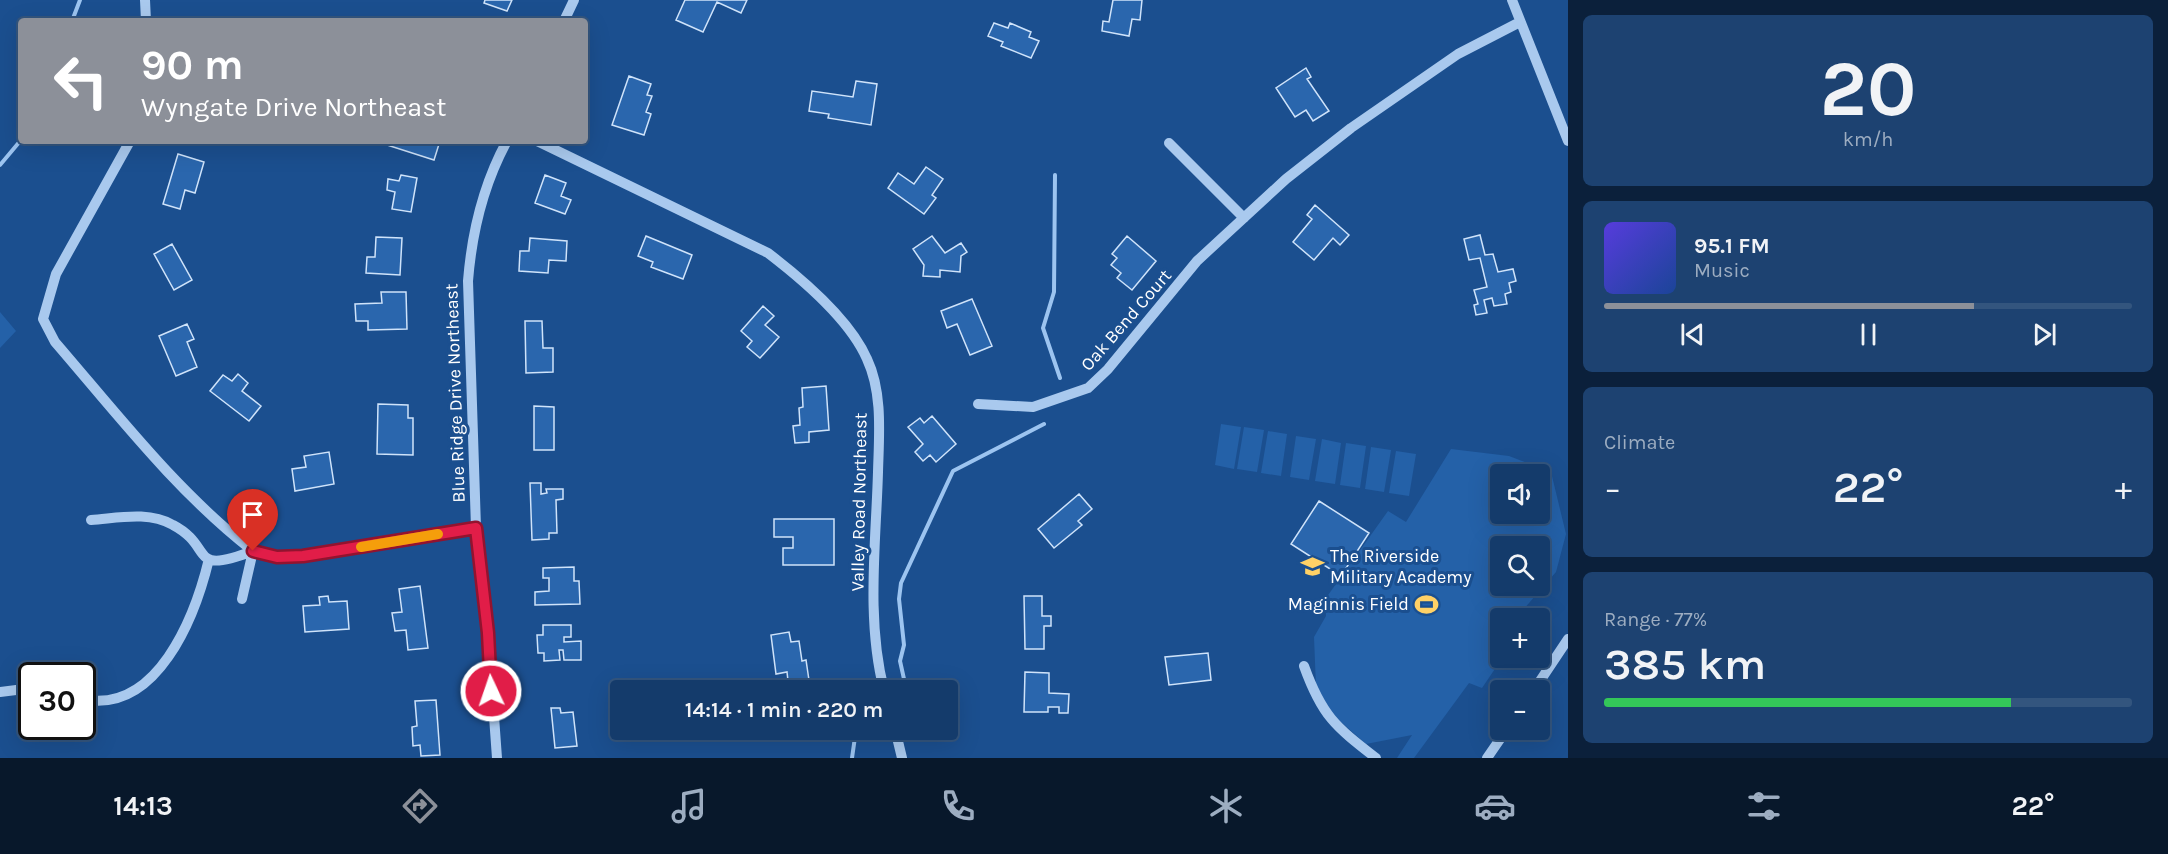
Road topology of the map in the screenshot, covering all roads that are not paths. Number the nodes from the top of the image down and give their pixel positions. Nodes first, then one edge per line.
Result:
1 (145, 0) edge
2 (574, 0) edge
3 (1512, 0) edge
4 (146, 18) edge
5 (565, 18) edge
6 (1520, 22) junction
7 (1568, 141) edge
8 (1169, 143) dead end
9 (128, 144) edge
10 (506, 144) edge
11 (543, 144) edge
12 (1244, 218) junction
13 (978, 404) dead end
14 (92, 520) dead end
15 (476, 528) junction
16 (253, 551) junction
17 (209, 559) junction
18 (242, 599) dead end
19 (1568, 639) edge
20 (1304, 666) dead end
21 (883, 680) edge
22 (1541, 680) edge
23 (18, 690) edge
24 (0, 692) edge
25 (96, 699) edge
26 (898, 740) edge
27 (1499, 740) edge
28 (497, 758) edge
29 (902, 758) edge
30 (1376, 758) edge
31 (1487, 758) edge

1 - 4 street
2 - 5 street
3 - 6 street
6 - 7 street
6 - 12 street, Oak Bend Court
8 - 12 street
9 - 16 street
10 - 15 street, Blue Ridge Drive Northeast
11 - 21 street, Valley Road Northeast
12 - 13 street, Oak Bend Court
14 - 17 street
15 - 16 street
15 - 28 street, Blue Ridge Drive Northeast
16 - 17 street
16 - 18 street
17 - 25 street
19 - 22 street
20 - 30 street
23 - 24 street
26 - 29 street
27 - 31 street

